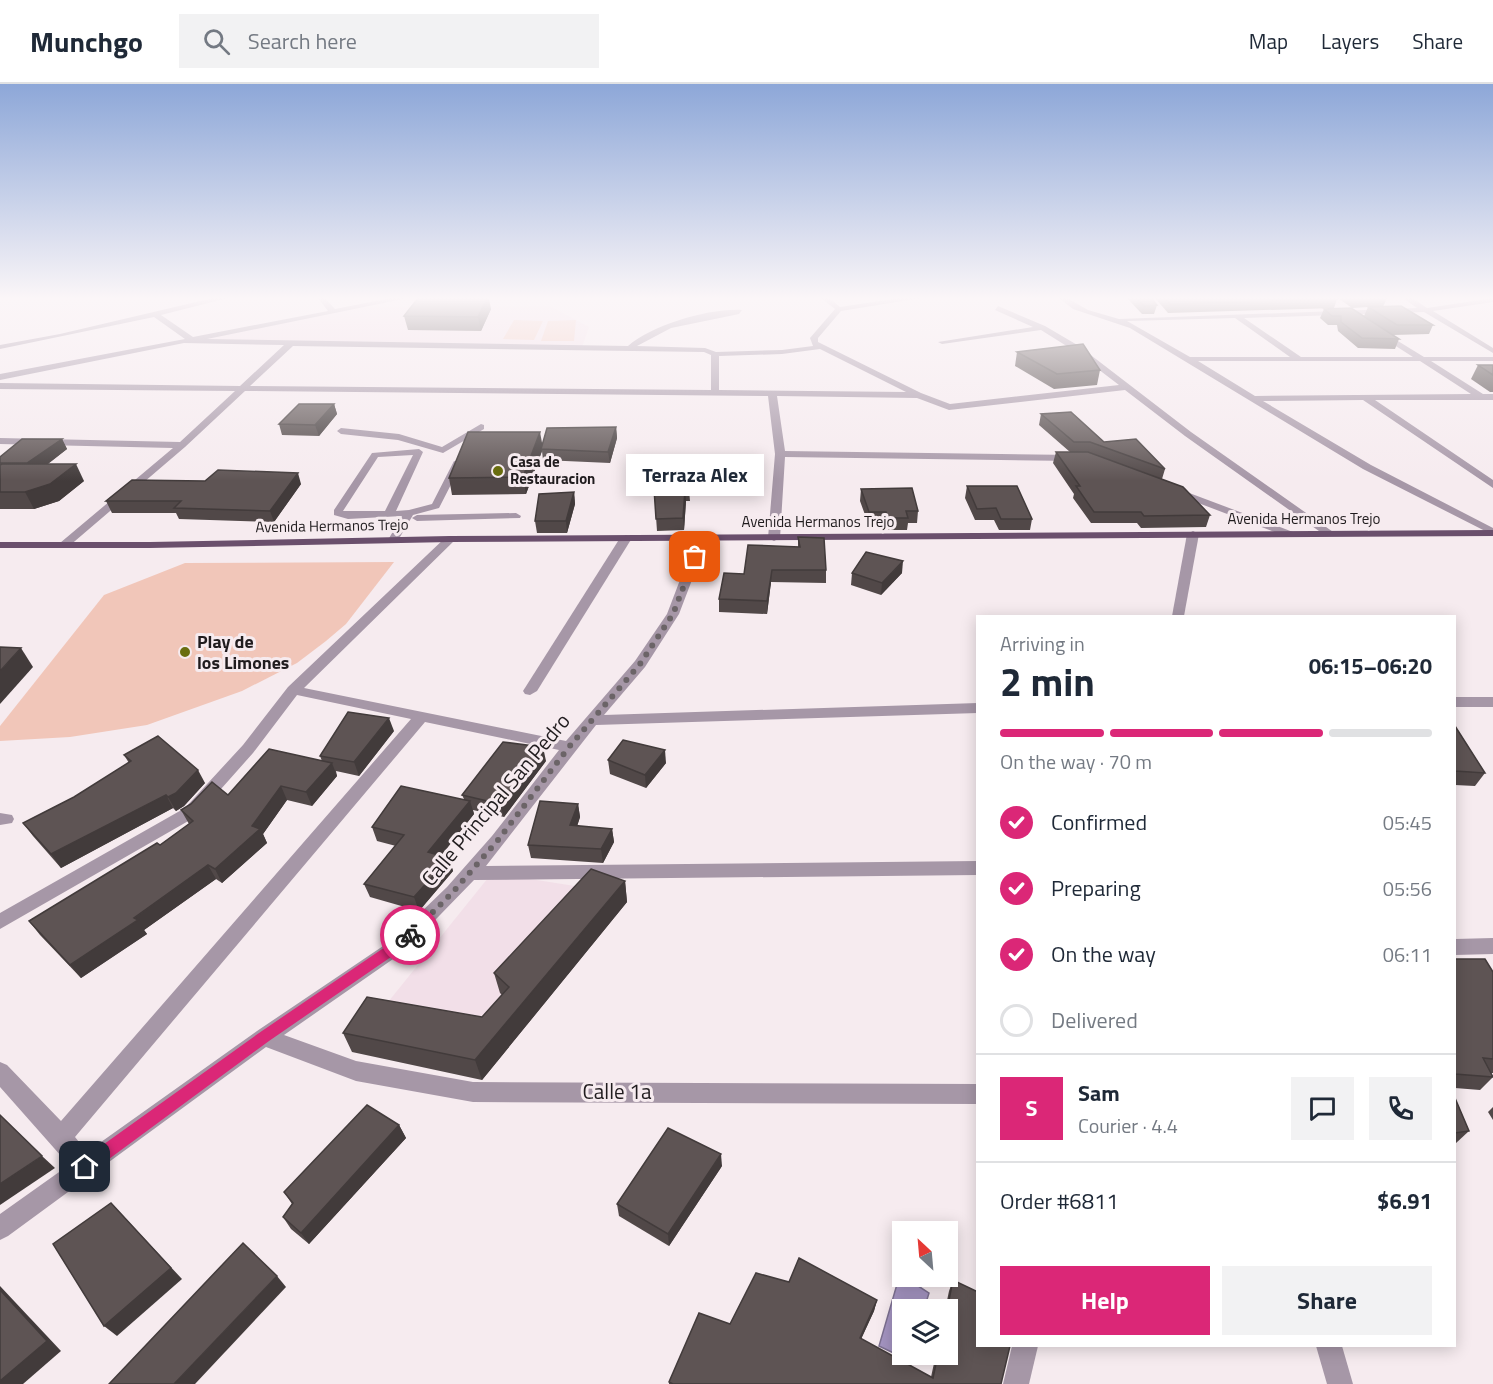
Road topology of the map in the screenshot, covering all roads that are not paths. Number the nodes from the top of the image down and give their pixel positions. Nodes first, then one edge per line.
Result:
1 (90, 359) edge
2 (274, 359) edge
3 (715, 359) edge
4 (844, 359) edge
5 (1090, 359) edge
6 (1192, 359) joint
7 (1299, 359) joint
8 (1493, 359) edge
9 (1420, 360) junction
10 (0, 376) edge
11 (0, 386) edge
12 (1127, 387) junction
13 (243, 388) junction
14 (715, 394) junction
15 (772, 395) junction
16 (918, 395) junction
17 (1480, 397) junction
18 (1493, 397) edge
19 (1256, 398) junction
20 (1367, 399) junction
21 (1493, 406) edge
22 (481, 427) dead end
23 (341, 430) dead end
24 (461, 440) junction
25 (483, 440) edge
26 (0, 441) edge
27 (182, 445) junction
28 (442, 450) junction
29 (419, 452) junction
30 (780, 454) junction
31 (1087, 458) edge
32 (1493, 485) edge
33 (1161, 486) edge
34 (389, 514) junction
35 (407, 515) junction
36 (516, 516) dead end
37 (1493, 532) edge
38 (1193, 534) junction
39 (1289, 534) junction
40 (1330, 534) junction
41 (626, 538) junction
42 (702, 538) junction
43 (774, 538) junction
44 (450, 539) junction
45 (393, 540) junction
46 (0, 545) edge
47 (64, 545) junction
48 (1179, 615) edge
49 (293, 690) junction
50 (530, 691) dead end
51 (1456, 702) edge
52 (1493, 702) edge
53 (976, 708) edge
54 (422, 716) junction
55 (594, 720) junction
56 (569, 747) junction
57 (976, 868) edge
58 (470, 873) junction
59 (0, 922) edge
60 (1456, 946) edge
61 (1493, 946) edge
62 (264, 1037) junction
63 (0, 1072) edge
64 (976, 1094) edge
65 (61, 1137) junction
66 (85, 1167) junction
67 (0, 1228) edge
68 (1025, 1347) edge
69 (1329, 1347) edge
70 (1016, 1384) edge
71 (1340, 1384) edge

1 - 10 street
2 - 13 street
3 - 14 street
4 - 16 street
5 - 12 street
6 - 7 street
6 - 19 street
7 - 9 street
8 - 9 street
9 - 17 street
11 - 13 street
12 - 16 street
12 - 40 street
13 - 14 street
13 - 27 street
14 - 15 street
15 - 16 street
15 - 30 street
17 - 18 street
17 - 20 street
17 - 21 street
19 - 20 street
19 - 37 street
20 - 32 street
22 - 24 lane
23 - 28 lane
24 - 25 lane
24 - 28 lane
26 - 27 street
27 - 47 street
28 - 29 lane
28 - 35 lane
29 - 34 lane
29 - 34 lane
30 - 31 street
30 - 43 street
33 - 39 street
34 - 35 lane
35 - 36 lane
35 - 45 lane
37 - 40 main road, Avenida Hermanos Trejo
38 - 39 main road, Avenida Hermanos Trejo
38 - 43 main road, Avenida Hermanos Trejo
38 - 48 street
39 - 40 main road, Avenida Hermanos Trejo
41 - 42 main road, Avenida Hermanos Trejo
41 - 44 main road, Avenida Hermanos Trejo
41 - 50 street
42 - 43 main road, Avenida Hermanos Trejo
42 - 55 street, Calle Principal San Pedro
44 - 45 main road, Avenida Hermanos Trejo
44 - 49 street
45 - 47 main road, Avenida Hermanos Trejo
46 - 47 main road, Avenida Hermanos Trejo
49 - 54 street
49 - 59 street
51 - 52 street
53 - 55 street
54 - 56 street
54 - 65 street
55 - 56 street, Calle Principal San Pedro
56 - 58 street, Calle Principal San Pedro
57 - 58 street
58 - 62 street, Calle Principal San Pedro
60 - 61 street
62 - 64 street, Calle 1a
62 - 66 street, Calle Principal San Pedro
63 - 65 street
65 - 66 street
66 - 67 street, Calle Principal San Pedro
68 - 70 street
69 - 71 street

